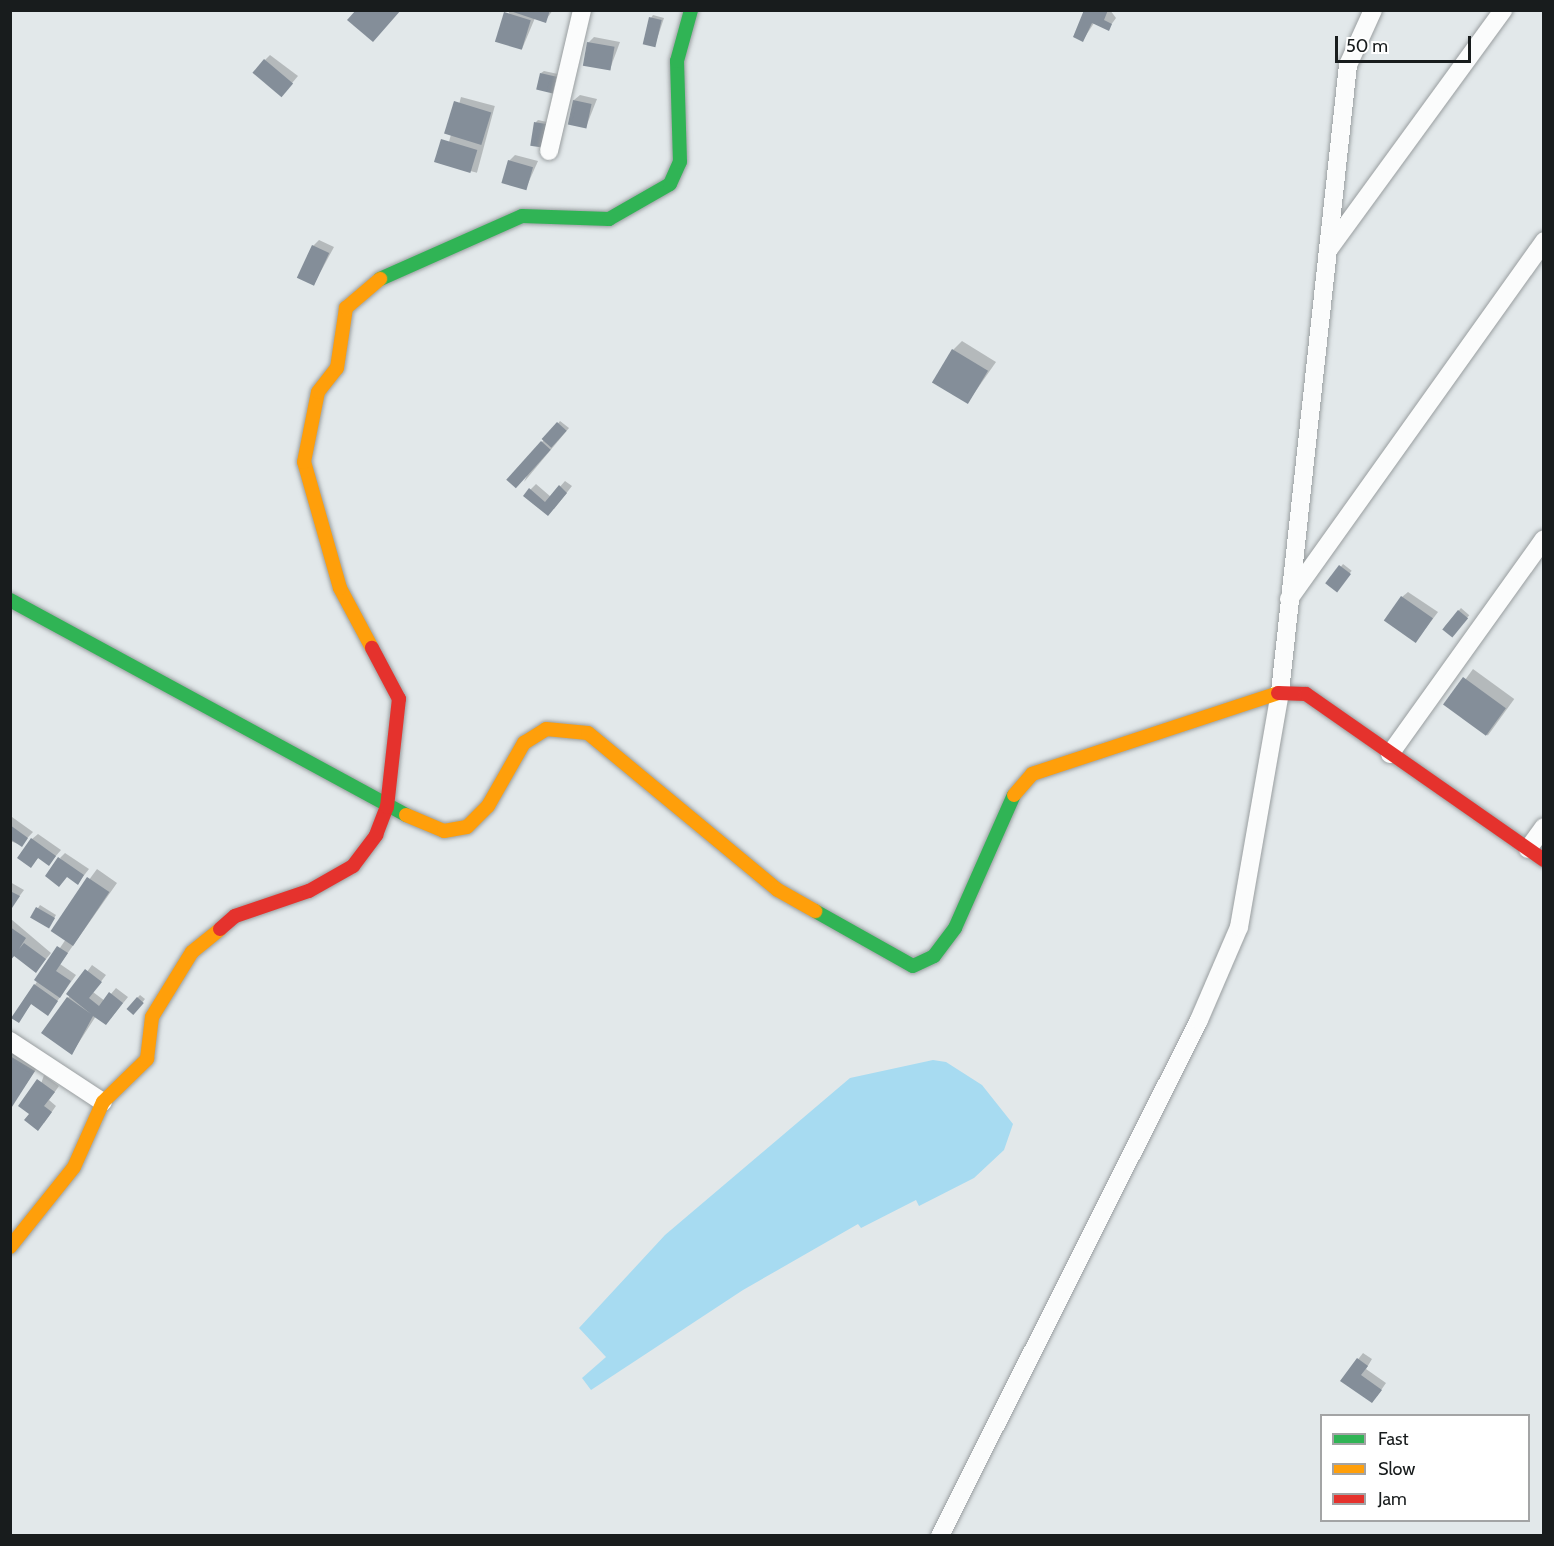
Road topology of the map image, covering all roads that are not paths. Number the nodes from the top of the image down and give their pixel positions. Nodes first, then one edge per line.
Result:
1 (582, 10) edge
2 (691, 10) edge
3 (1373, 10) edge
4 (1503, 10) edge
5 (549, 151) dead end
6 (1544, 241) edge
7 (1328, 250) junction
8 (1544, 539) edge
9 (10, 600) edge
10 (1288, 601) junction
11 (1280, 692) junction
12 (1390, 754) junction
13 (387, 807) junction
14 (1544, 827) edge
15 (1528, 849) junction
16 (1544, 860) edge
17 (10, 1041) edge
18 (103, 1102) junction
19 (10, 1247) edge
20 (940, 1536) edge

1 - 5 street
2 - 13 street
3 - 7 street
4 - 7 street
6 - 10 street
7 - 10 street
8 - 12 street
9 - 13 street
10 - 11 street
11 - 12 street
11 - 13 street
11 - 20 street
12 - 15 street
13 - 18 street
14 - 15 street
15 - 16 street
17 - 18 street
18 - 19 street

